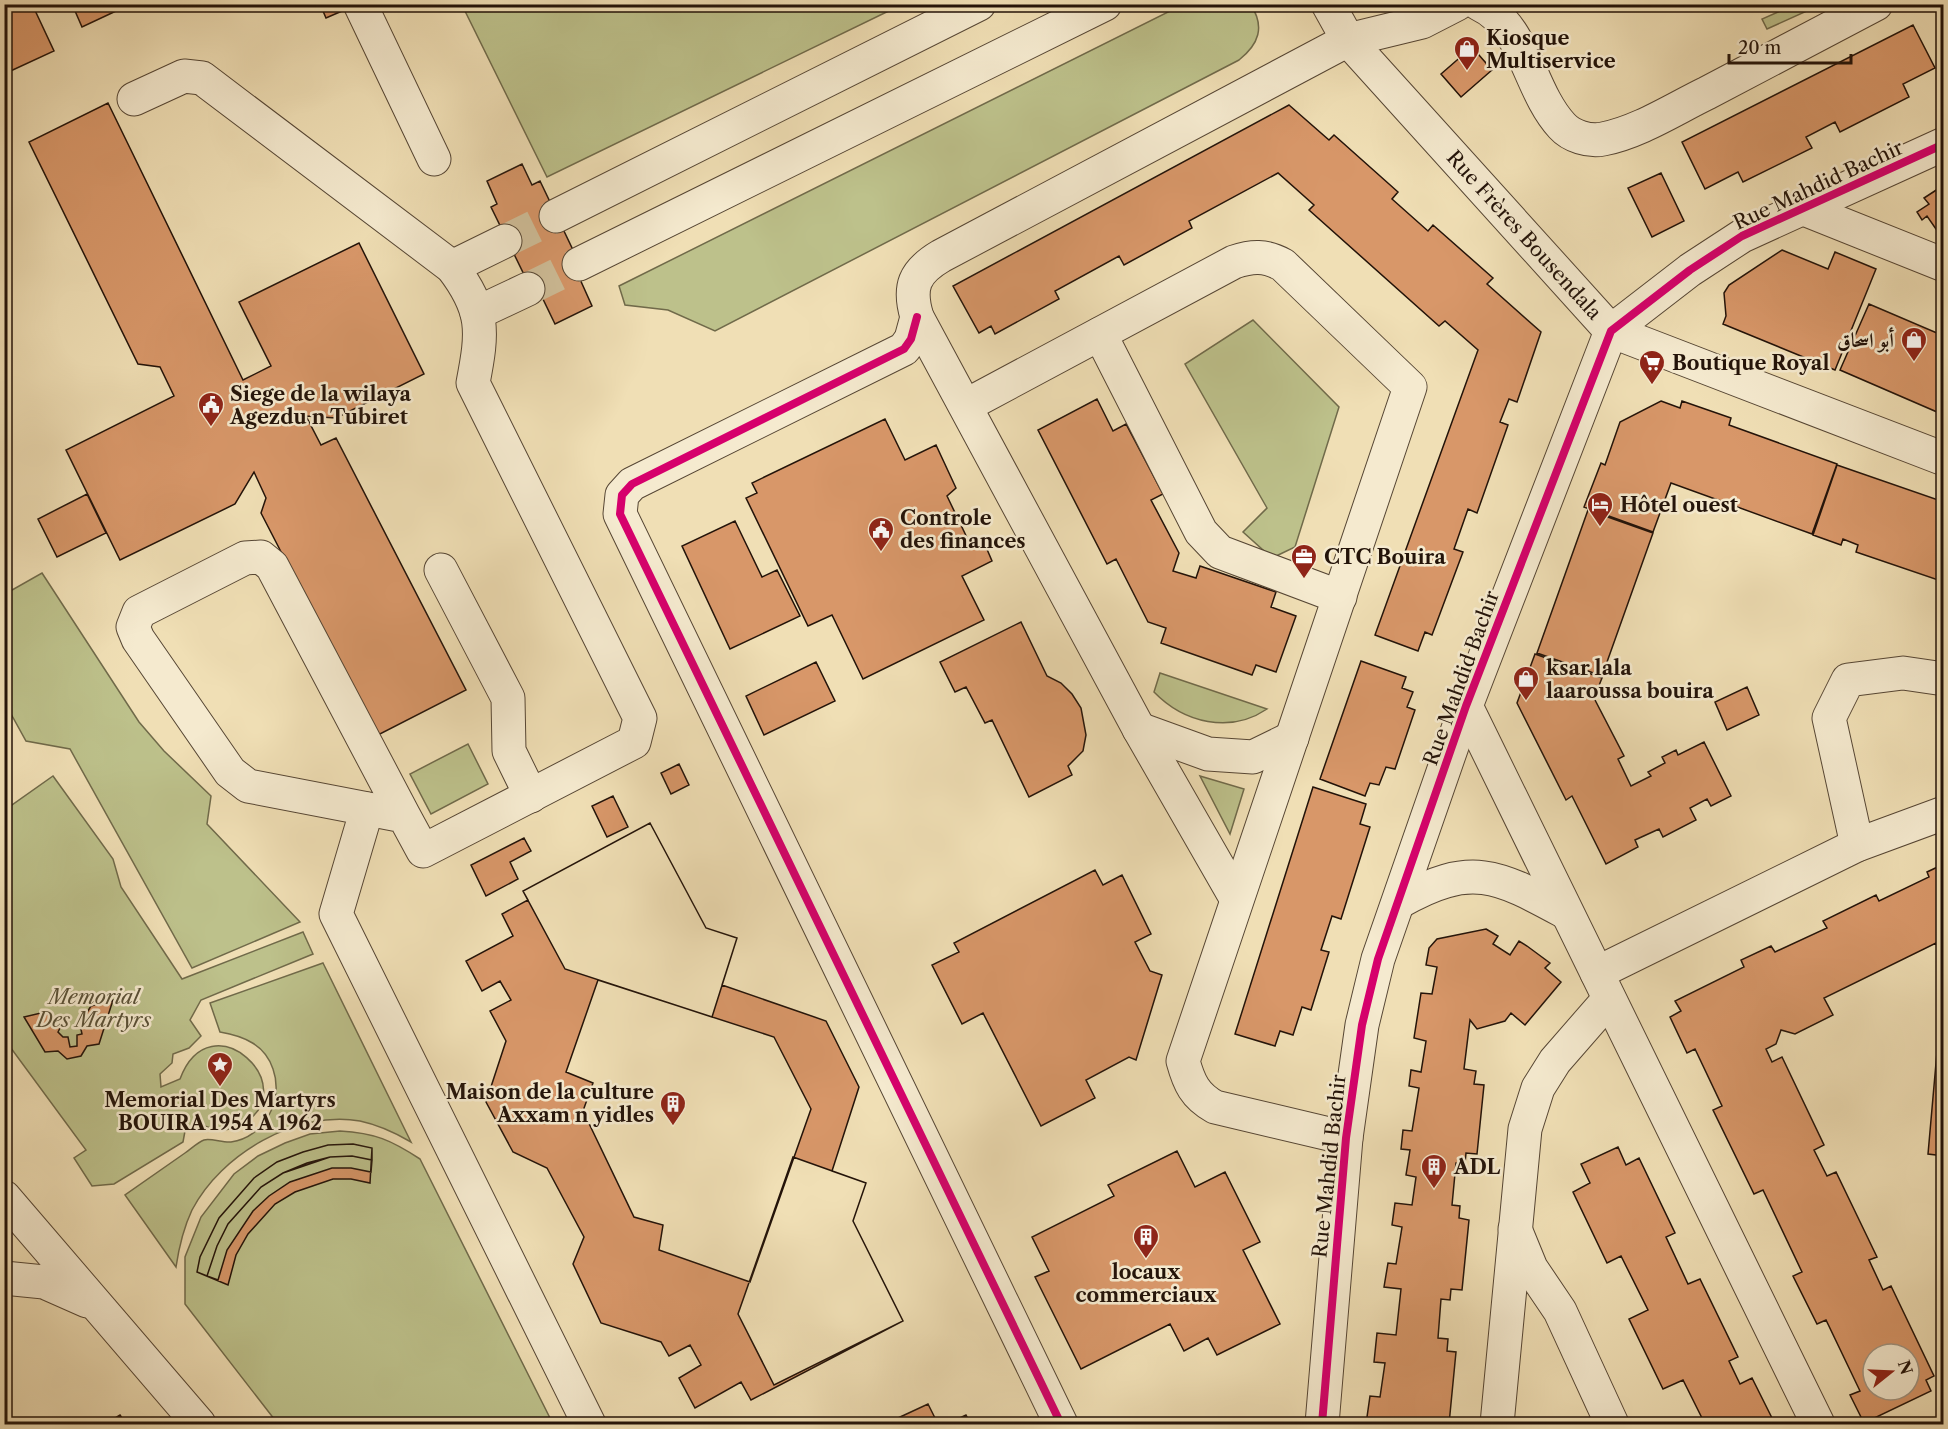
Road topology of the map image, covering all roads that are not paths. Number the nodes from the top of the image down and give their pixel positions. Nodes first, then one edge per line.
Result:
1 (360, 4) edge
2 (979, 4) edge
3 (1105, 4) edge
4 (1328, 4) edge
5 (1457, 4) edge
6 (1479, 4) edge
7 (1876, 4) edge
8 (1348, 40) junction
9 (134, 99) dead end
10 (1944, 144) edge
11 (434, 159) dead end
12 (1804, 209) junction
13 (556, 216) tunnel mouth
14 (505, 241) tunnel mouth
15 (579, 264) tunnel mouth
16 (1944, 265) edge
17 (452, 267) junction
18 (528, 289) tunnel mouth
19 (477, 313) junction
20 (917, 317) junction
21 (1611, 331) junction
22 (1100, 334) junction
23 (967, 405) junction
24 (1944, 459) edge
25 (441, 570) dead end
26 (1340, 597) junction
27 (1944, 680) edge
28 (1466, 706) junction
29 (1139, 729) junction
30 (1292, 738) junction
31 (531, 795) junction
32 (367, 809) junction
33 (1944, 813) edge
34 (404, 816) junction
35 (1857, 845) junction
36 (1236, 898) junction
37 (1399, 902) junction
38 (1566, 912) junction
39 (1603, 986) junction
40 (1346, 1137) junction
41 (4, 1197) edge
42 (1515, 1227) junction
43 (4, 1278) edge
44 (99, 1308) junction
45 (1560, 1311) junction
46 (1505, 1322) junction
47 (1505, 1424) edge
48 (199, 1425) edge
49 (589, 1425) edge
50 (1061, 1425) edge
51 (1322, 1425) edge
52 (1612, 1425) edge
53 (1818, 1425) edge

1 - 11 street
2 - 13 street
3 - 15 street
4 - 8 street, Rue Frères Bousendala
5 - 8 street
6 - 7 street
8 - 20 street
8 - 21 street, Rue Frères Bousendala
9 - 17 street
10 - 12 street, Rue Mahdid Bachir
12 - 16 street
12 - 21 street, Rue Mahdid Bachir
14 - 17 street
17 - 19 street
18 - 19 street
19 - 31 street
20 - 23 street
20 - 50 street
21 - 24 street, Rue Frères Bousendala
21 - 28 street, Rue Mahdid Bachir
22 - 23 street
22 - 26 street
22 - 26 street
23 - 29 street
25 - 31 street
26 - 30 street
27 - 35 street
28 - 37 street, Rue Mahdid Bachir
28 - 38 street
29 - 30 street
29 - 36 street
30 - 36 street
31 - 34 street
32 - 34 street
32 - 34 street
32 - 49 street
33 - 35 street
35 - 39 street
36 - 40 street
37 - 38 street
37 - 40 street, Rue Mahdid Bachir
38 - 39 street
39 - 42 street
39 - 53 street
40 - 51 street, Rue Mahdid Bachir
41 - 44 street
42 - 45 street
42 - 46 street
43 - 44 street
44 - 48 street
45 - 46 street
45 - 52 street
46 - 47 street

